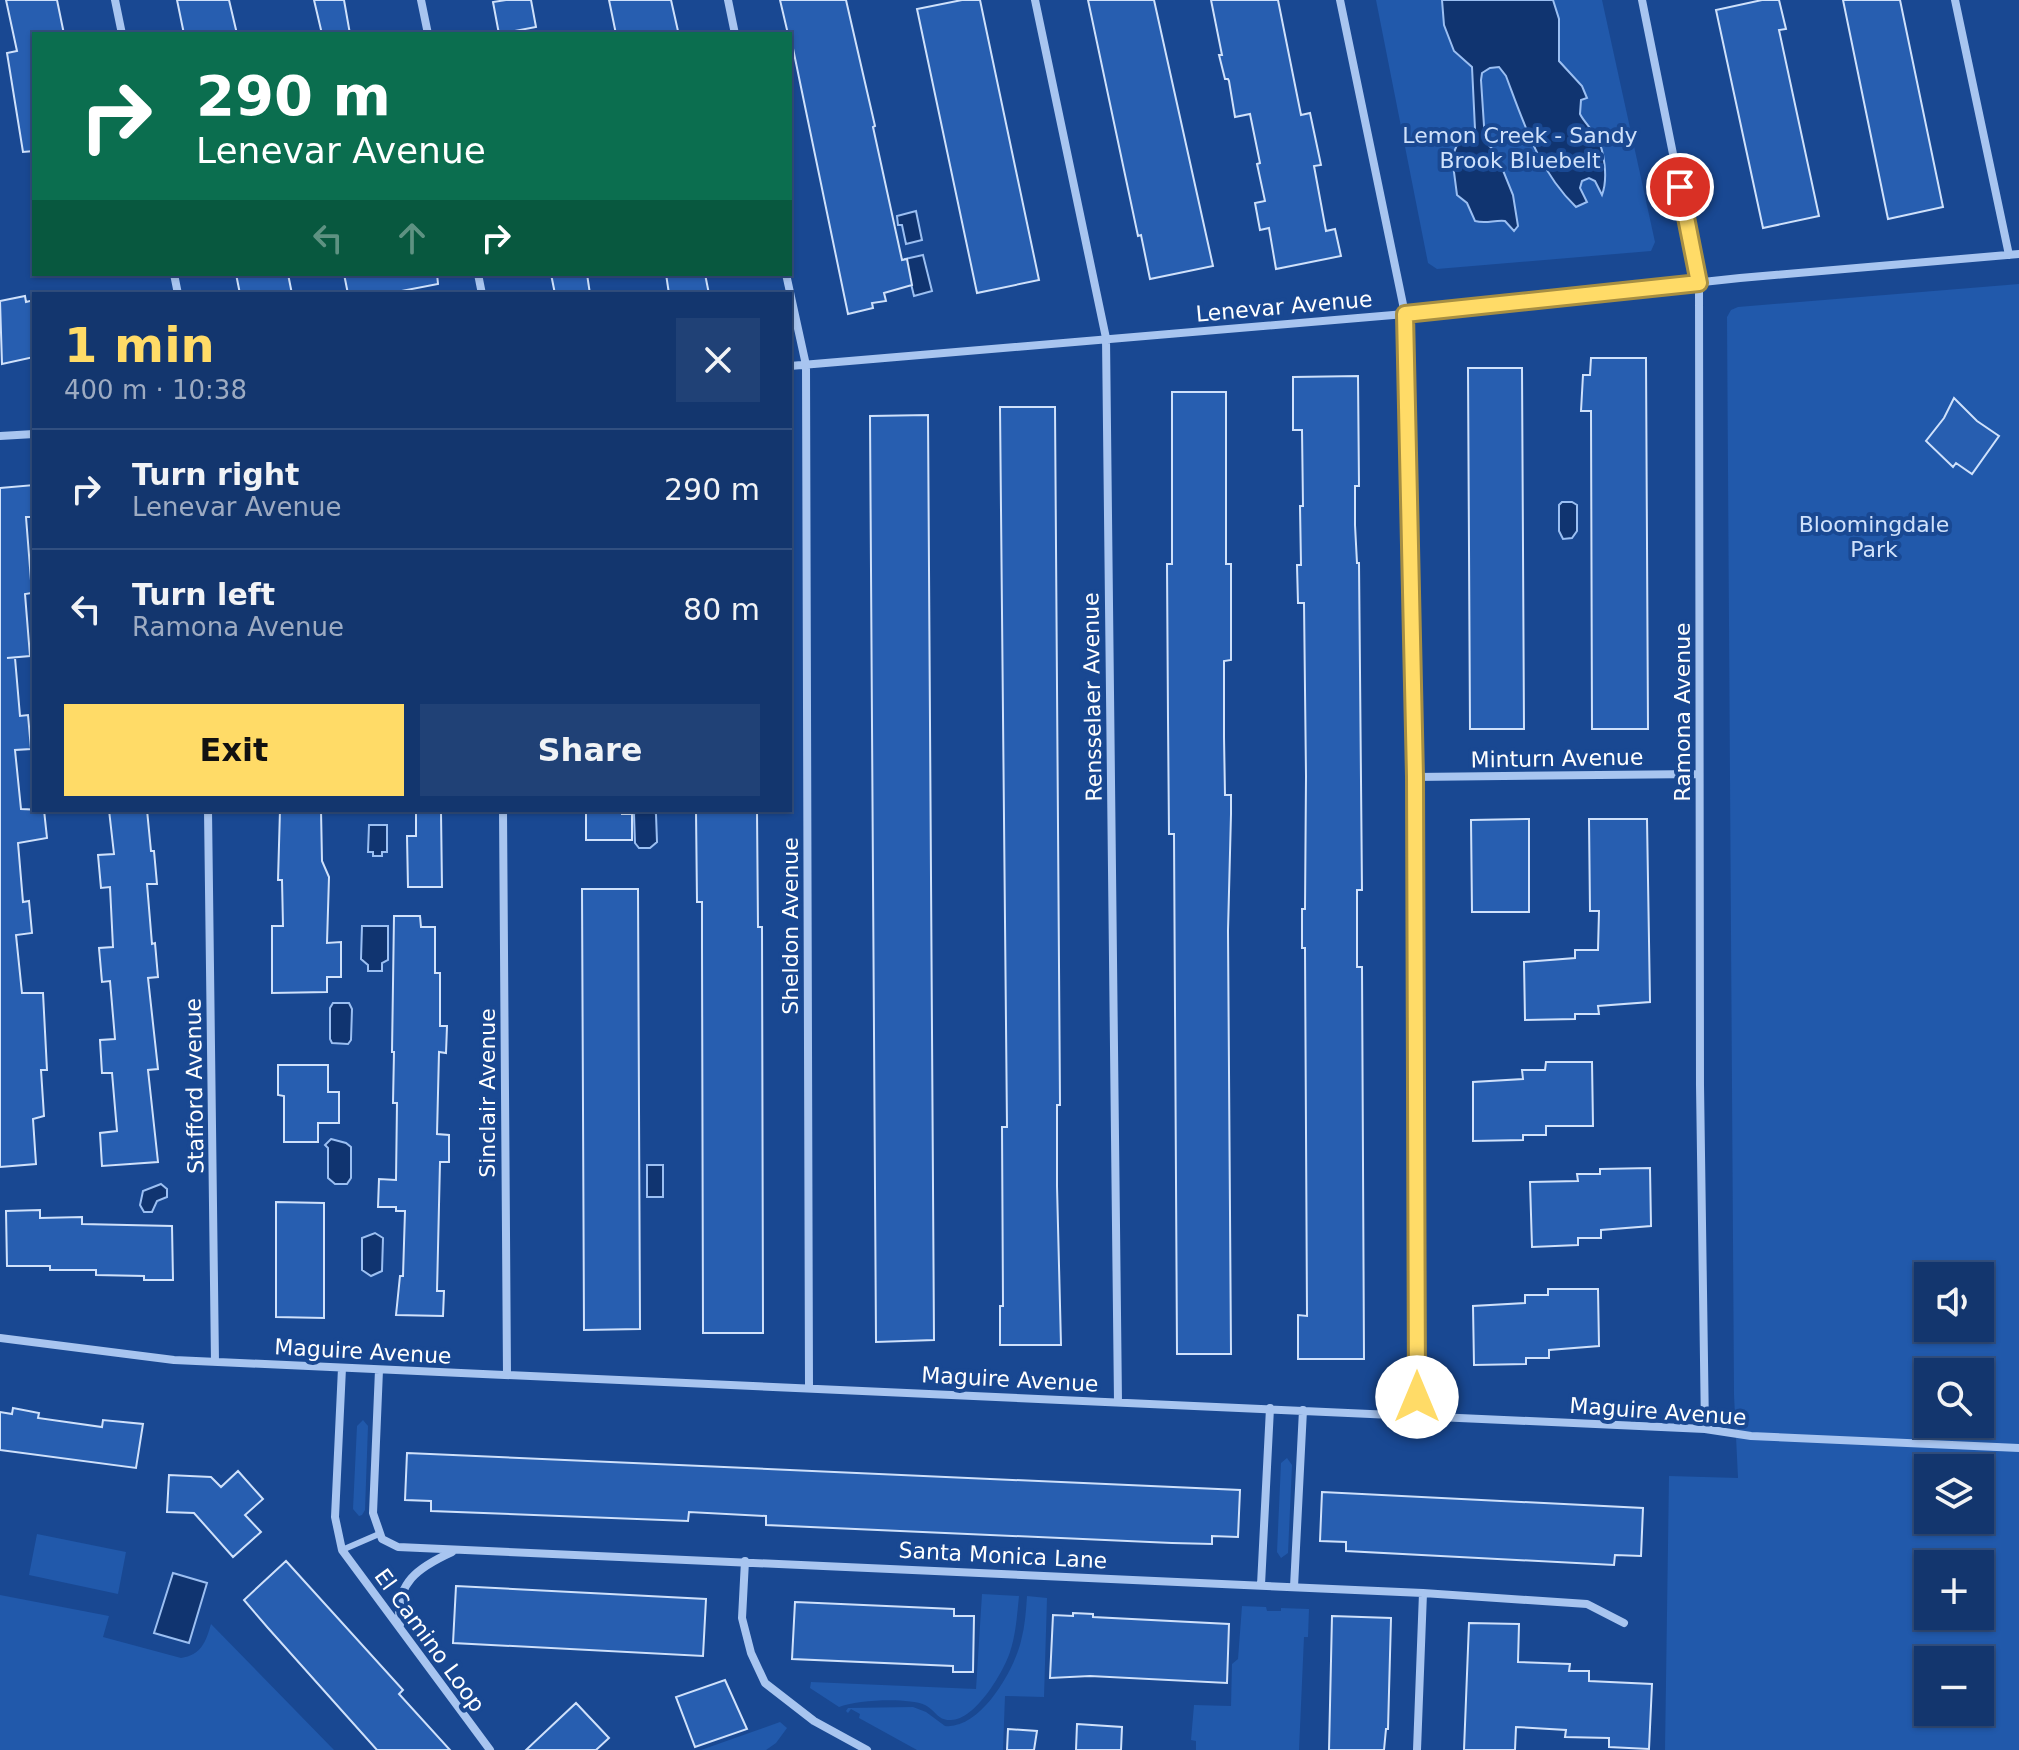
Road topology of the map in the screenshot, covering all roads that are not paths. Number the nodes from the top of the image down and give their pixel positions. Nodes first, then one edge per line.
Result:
1 (115, 0) edge
2 (421, 0) edge
3 (728, 0) edge
4 (1035, 0) edge
5 (1340, 0) edge
6 (1642, 0) edge
7 (1955, 0) edge
8 (122, 32) edge
9 (428, 32) edge
10 (735, 32) edge
11 (2014, 254) edge
12 (1699, 283) junction
13 (792, 301) edge
14 (1405, 314) junction
15 (1106, 338) junction
16 (806, 365) junction
17 (792, 366) edge
18 (32, 434) edge
19 (0, 436) edge
20 (1699, 774) junction
21 (1415, 777) junction
22 (208, 812) edge
23 (503, 812) edge
24 (0, 1338) edge
25 (215, 1362) junction
26 (342, 1368) junction
27 (379, 1370) junction
28 (507, 1375) junction
29 (809, 1388) junction
30 (1118, 1402) junction
31 (1270, 1408) junction
32 (1303, 1410) junction
33 (1417, 1415) junction
34 (1705, 1429) junction
35 (2019, 1448) edge
36 (379, 1534) junction
37 (342, 1550) junction
38 (457, 1550) junction
39 (745, 1561) junction
40 (1261, 1585) junction
41 (1294, 1587) junction
42 (1423, 1593) junction
43 (1624, 1623) dead end
44 (400, 1628) junction
45 (490, 1750) edge
46 (867, 1750) edge
47 (1417, 1750) edge

1 - 8 street
2 - 9 street
3 - 10 street
4 - 15 street, Rensselaer Avenue
5 - 14 street
6 - 12 street, Ramona Avenue
7 - 11 street
11 - 12 street, Lenevar Avenue
12 - 14 street, Lenevar Avenue
12 - 20 street, Ramona Avenue
13 - 16 street, Sheldon Avenue
14 - 15 street, Lenevar Avenue
14 - 21 street
15 - 16 street, Lenevar Avenue
15 - 30 street, Rensselaer Avenue
16 - 17 street, Lenevar Avenue
16 - 29 street, Sheldon Avenue
18 - 19 street
20 - 21 street, Minturn Avenue
20 - 34 street, Ramona Avenue
21 - 33 street
22 - 25 street, Stafford Avenue
23 - 28 street, Sinclair Avenue
24 - 25 street, Maguire Avenue
25 - 26 street, Maguire Avenue
26 - 27 street, Maguire Avenue
26 - 37 street
27 - 28 street, Maguire Avenue
27 - 36 street, El Camino Loop
28 - 29 street, Maguire Avenue
29 - 30 street, Maguire Avenue
30 - 31 street, Maguire Avenue
31 - 32 street, Maguire Avenue
31 - 40 street
32 - 33 street, Maguire Avenue
32 - 41 street
33 - 34 street, Maguire Avenue
34 - 35 street, Maguire Avenue
36 - 37 lane
36 - 38 street, Santa Monica Lane
37 - 44 street, El Camino Loop
38 - 39 street, Santa Monica Lane
38 - 44 street
39 - 40 street, Santa Monica Lane
39 - 46 street
40 - 41 street, Santa Monica Lane
41 - 42 street, Santa Monica Lane
42 - 43 street, Santa Monica Lane
42 - 47 street
44 - 45 street, El Camino Loop

